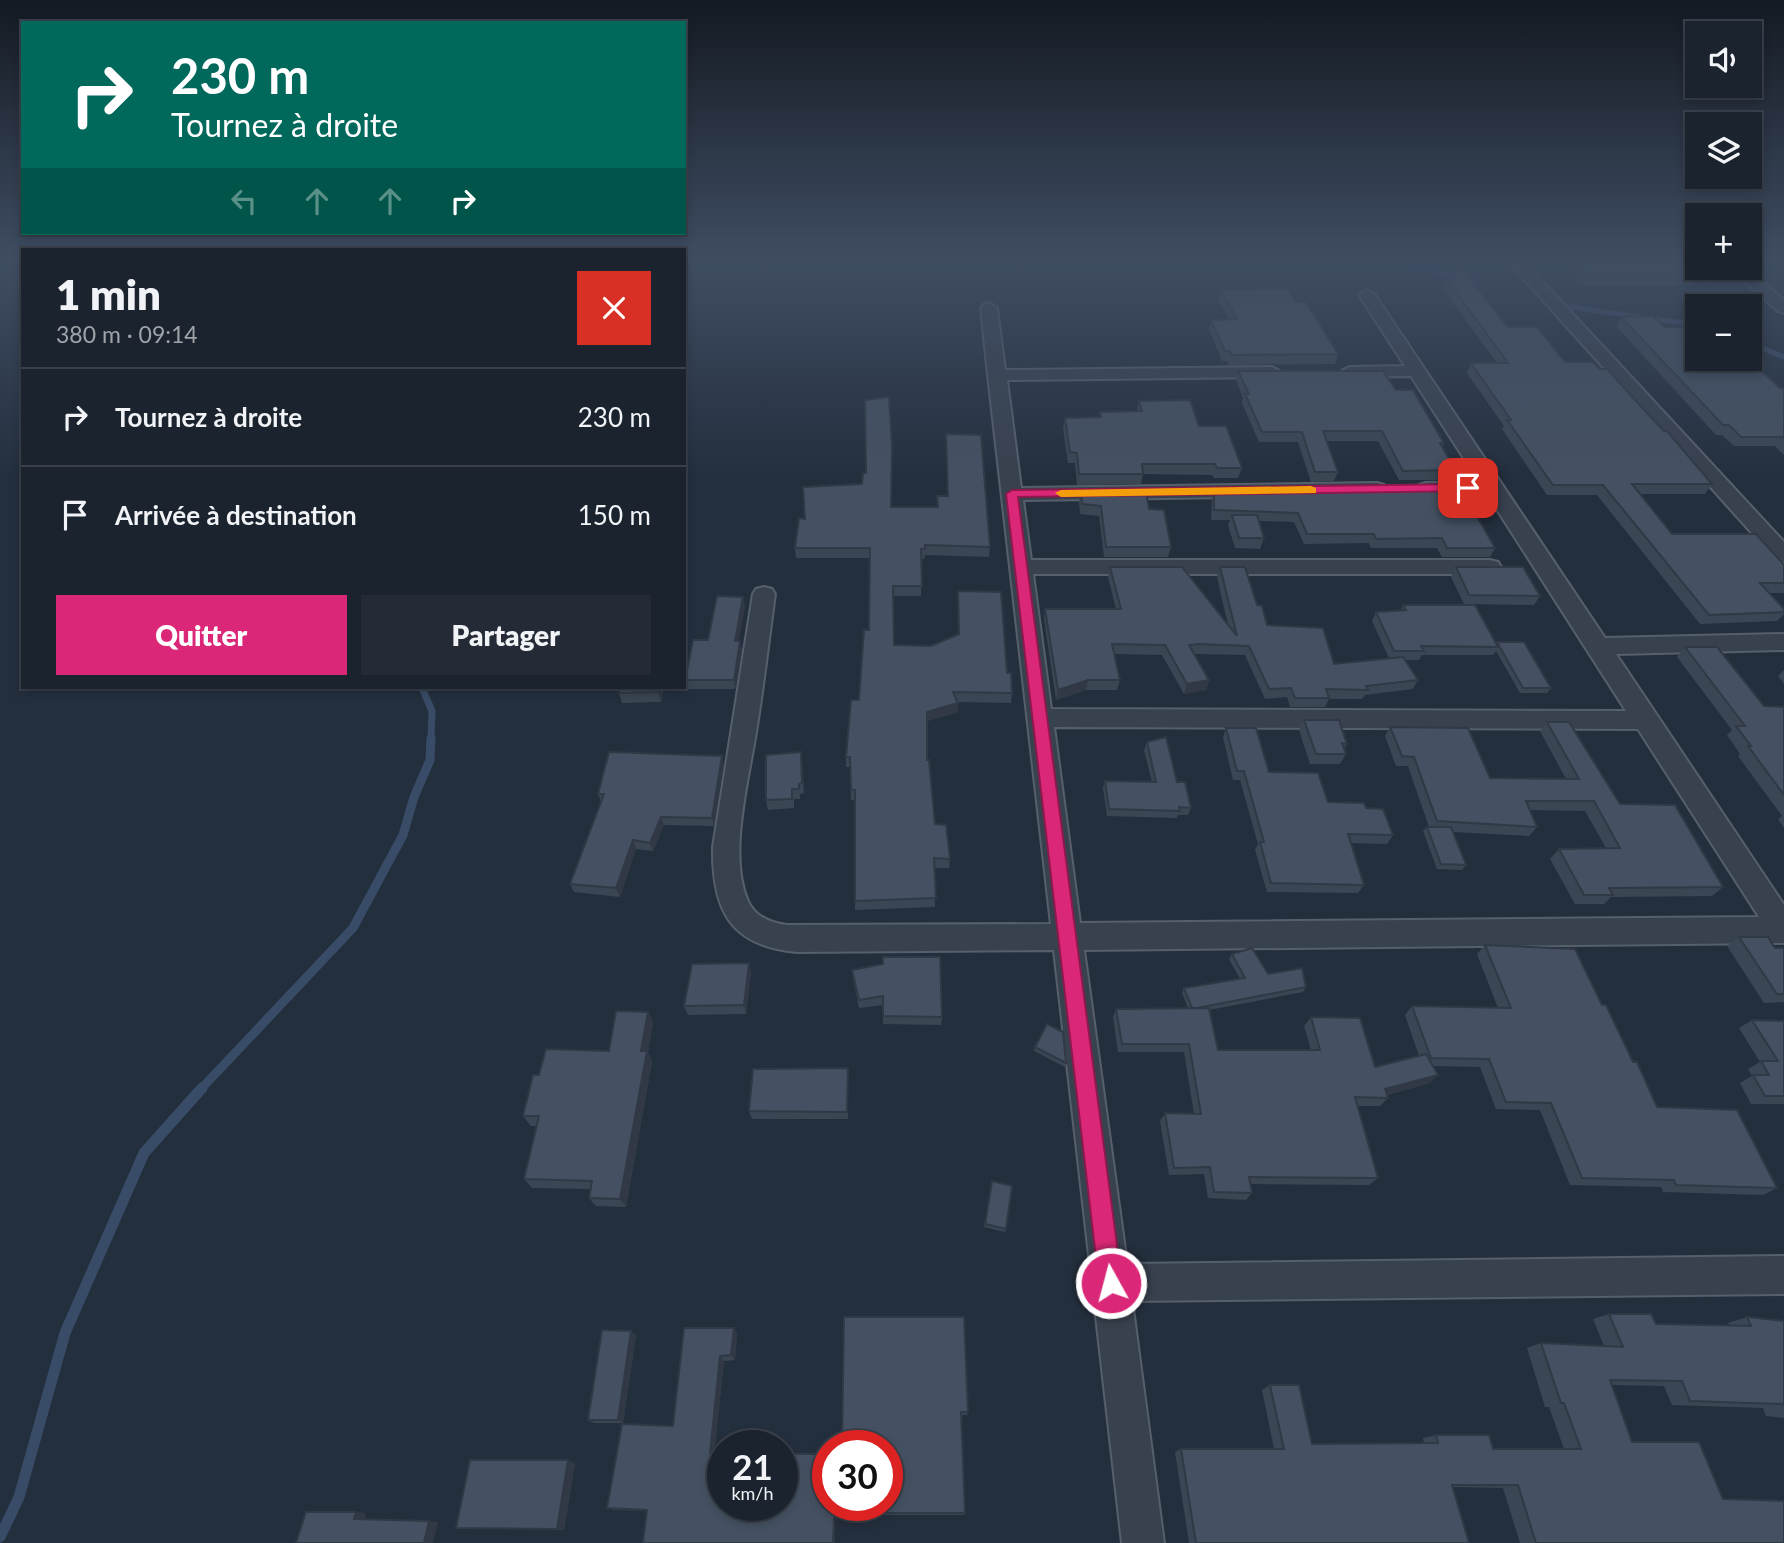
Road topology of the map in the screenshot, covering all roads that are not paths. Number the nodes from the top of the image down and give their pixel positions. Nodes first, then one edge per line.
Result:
1 (992, 331) edge
2 (1391, 331) edge
3 (1579, 331) edge
4 (1418, 371) junction
5 (1295, 372) edge
6 (1336, 372) edge
7 (997, 375) junction
8 (1495, 488) junction
9 (1012, 494) junction
10 (1784, 555) edge
11 (1021, 567) junction
12 (1548, 568) junction
13 (764, 594) dead end
14 (1784, 642) edge
15 (1598, 646) junction
16 (1040, 718) junction
17 (1646, 720) junction
18 (1784, 930) edge
19 (1067, 935) junction
20 (1784, 1275) edge
21 (1111, 1283) junction
22 (1143, 1543) edge

1 - 7 street
2 - 4 street
3 - 10 street
4 - 6 street
4 - 8 street
5 - 7 street
7 - 9 street
8 - 9 street
8 - 12 street
9 - 11 street
11 - 12 street
11 - 16 street
12 - 15 street
13 - 19 street
14 - 15 street
15 - 17 street
16 - 17 street
16 - 19 street
17 - 18 street
18 - 19 street
19 - 21 street
20 - 21 street
21 - 22 street

